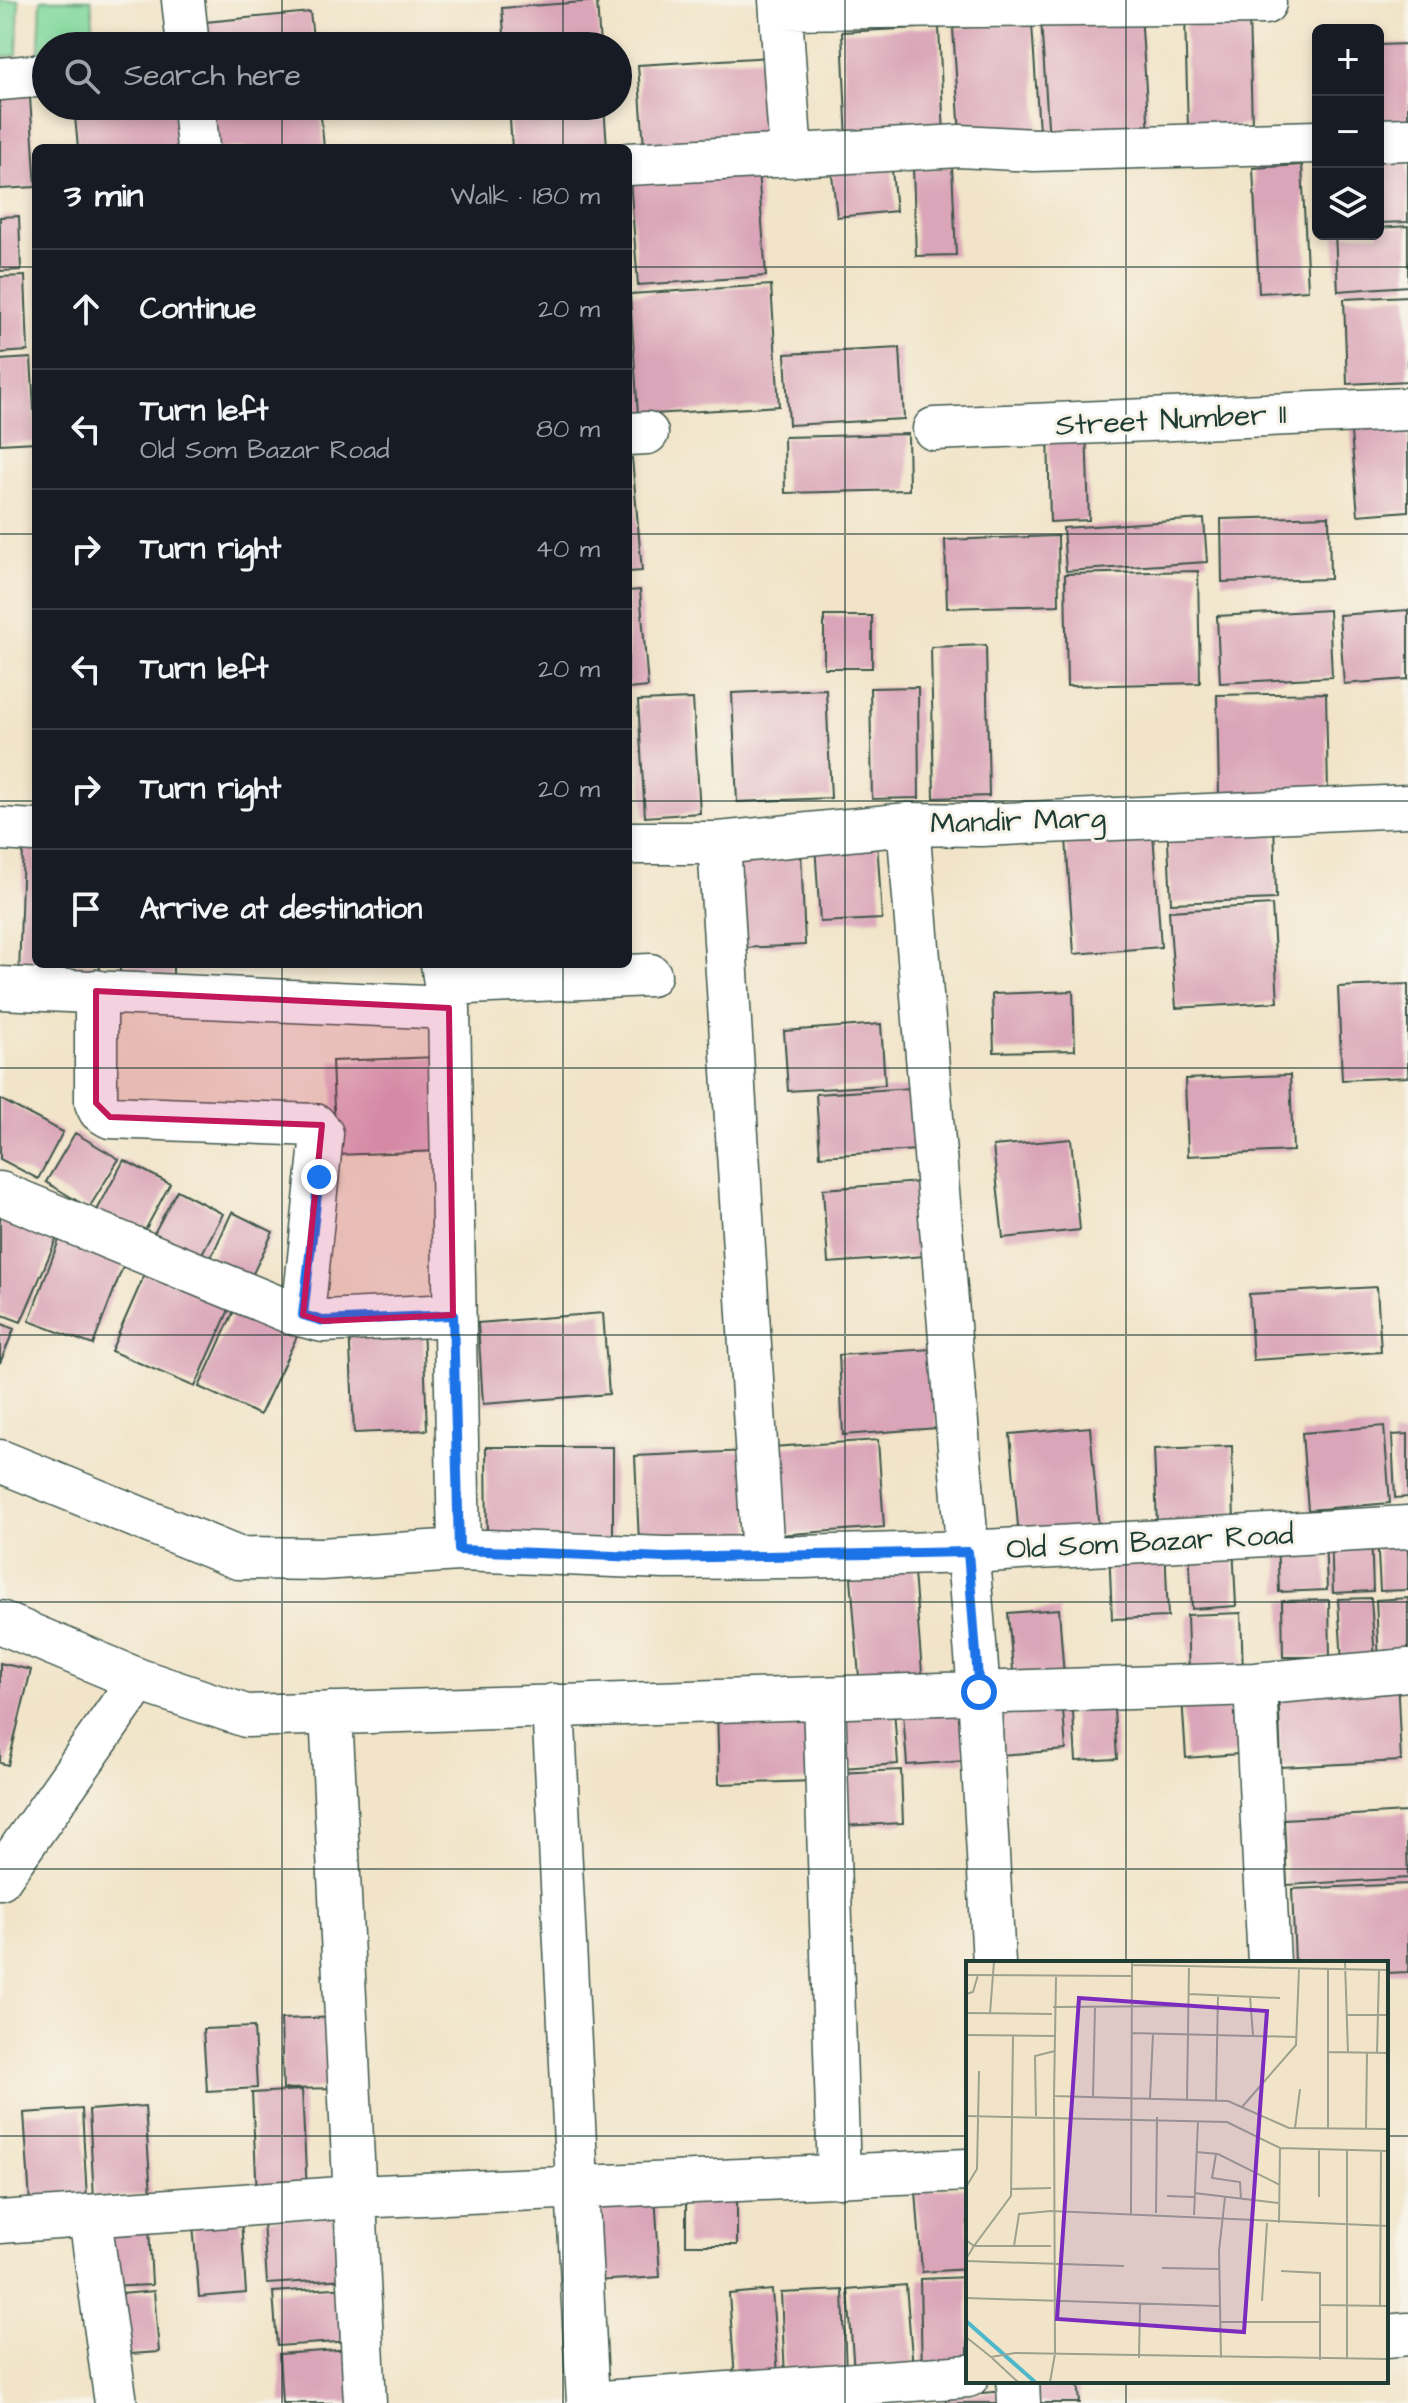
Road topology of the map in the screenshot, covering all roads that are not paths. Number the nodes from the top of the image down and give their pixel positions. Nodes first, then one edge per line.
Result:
1 (183, 0) edge
2 (1265, 3) dead end
3 (780, 4) edge
4 (186, 32) edge
5 (32, 76) edge
6 (0, 79) edge
7 (195, 120) edge
8 (1408, 139) edge
9 (1384, 140) edge
10 (1312, 142) edge
11 (198, 144) edge
12 (791, 156) junction
13 (632, 164) edge
14 (1408, 409) edge
15 (934, 429) dead end
16 (1408, 806) edge
17 (908, 824) junction
18 (0, 829) edge
19 (32, 831) edge
20 (632, 843) edge
21 (719, 843) junction
22 (650, 975) dead end
23 (216, 980) edge
24 (446, 985) edge
25 (0, 988) edge
26 (96, 991) junction
27 (0, 1193) edge
28 (303, 1315) junction
29 (453, 1315) junction
30 (0, 1461) edge
31 (1408, 1527) edge
32 (459, 1550) junction
33 (968, 1552) junction
34 (763, 1557) junction
35 (0, 1622) edge
36 (1408, 1670) edge
37 (139, 1680) junction
38 (1255, 1684) junction
39 (979, 1692) junction
40 (824, 1698) junction
41 (553, 1705) junction
42 (331, 1713) junction
43 (0, 1878) edge
44 (994, 1961) edge
45 (1269, 1961) edge
46 (966, 2170) edge
47 (839, 2177) junction
48 (580, 2188) junction
49 (355, 2197) junction
50 (90, 2218) junction
51 (0, 2222) edge
52 (1408, 2334) edge
53 (1388, 2336) edge
54 (966, 2376) edge
55 (1018, 2383) edge
56 (116, 2403) edge
57 (365, 2403) edge
58 (588, 2403) edge
59 (1019, 2403) edge

1 - 4 street
2 - 3 street
3 - 12 street
5 - 6 street
7 - 11 street
8 - 9 street
10 - 12 street
12 - 13 street
14 - 15 street, Street Number 11
16 - 17 street, Mandir Marg
17 - 21 street, Mandir Marg
17 - 33 street
18 - 19 street
20 - 21 street, Mandir Marg
21 - 34 street
22 - 24 street
23 - 24 street
23 - 26 street
24 - 29 street
25 - 26 street
26 - 28 street
27 - 28 street
28 - 29 street
29 - 32 street
30 - 32 street, Old Som Bazar Road
31 - 33 street, Old Som Bazar Road
32 - 34 street, Old Som Bazar Road
33 - 34 street, Old Som Bazar Road
33 - 39 street
35 - 37 street
36 - 38 street
37 - 42 street
37 - 43 street
38 - 39 street
38 - 45 street
39 - 40 street
39 - 44 street
40 - 41 street
40 - 47 street
41 - 42 street
41 - 48 street
42 - 49 street
46 - 47 street
47 - 48 street
48 - 49 street
48 - 58 street
49 - 50 street
49 - 57 street
50 - 51 street
50 - 56 street
52 - 53 street
54 - 58 street
55 - 59 street

